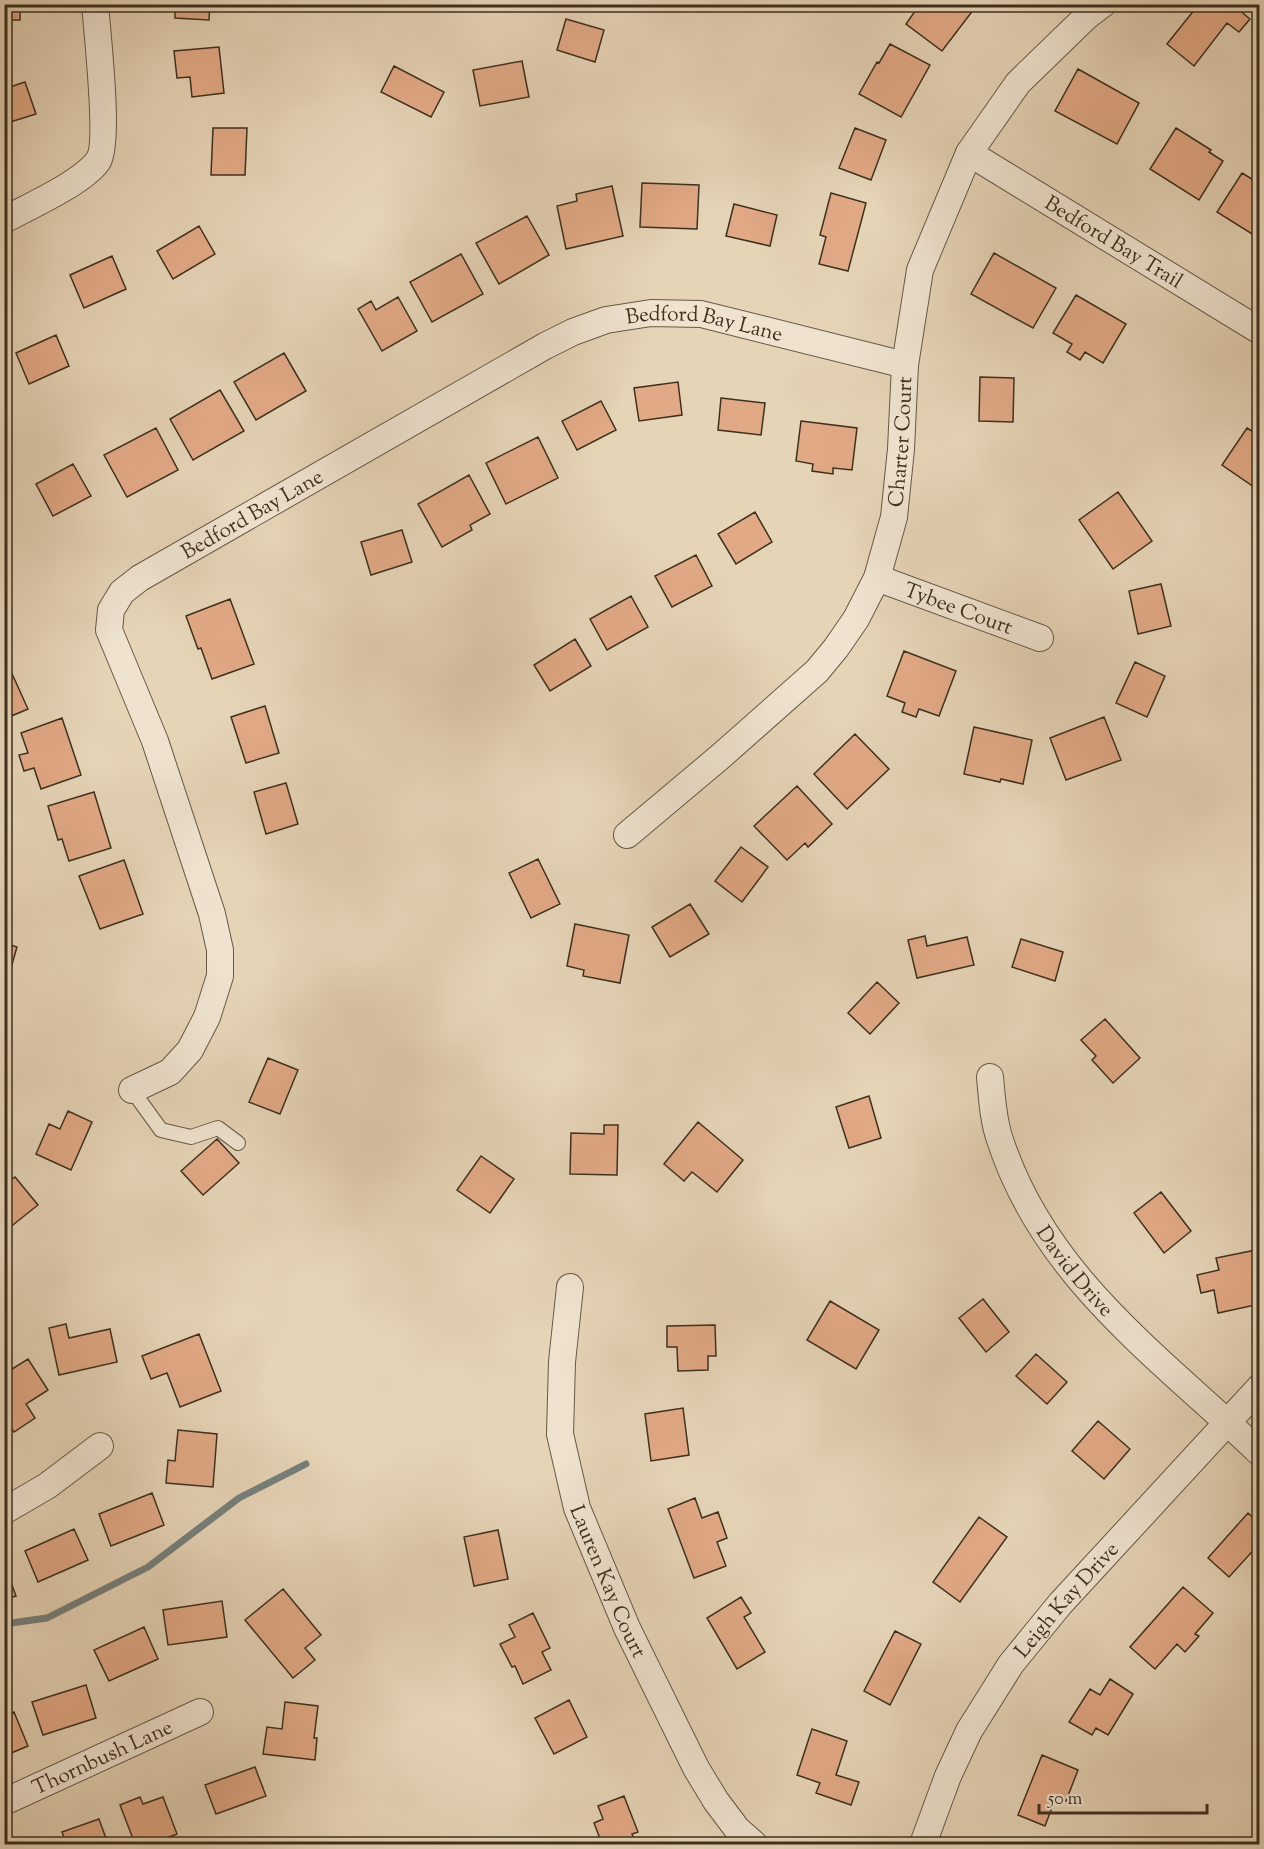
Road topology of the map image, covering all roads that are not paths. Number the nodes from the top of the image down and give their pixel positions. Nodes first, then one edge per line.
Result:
1 (95, 4) edge
2 (1102, 4) edge
3 (969, 153) junction
4 (4, 220) edge
5 (1260, 331) edge
6 (905, 364) junction
7 (877, 578) junction
8 (1040, 638) dead end
9 (627, 834) dead end
10 (990, 1077) dead end
11 (132, 1090) joint
12 (238, 1143) dead end
13 (570, 1287) dead end
14 (1260, 1387) edge
15 (1227, 1422) junction
16 (100, 1446) dead end
17 (1260, 1453) edge
18 (4, 1511) edge
19 (200, 1712) dead end
20 (4, 1802) edge
21 (754, 1845) edge
22 (923, 1845) edge

1 - 4 street
2 - 3 street, Charter Court
3 - 5 street, Bedford Bay Trail
3 - 6 street, Charter Court
6 - 7 street, Charter Court
6 - 11 street, Bedford Bay Lane
7 - 8 street, Tybee Court
7 - 9 street, Charter Court
10 - 15 street, David Drive
11 - 12 lane
13 - 21 street, Lauren Kay Court
14 - 15 street, Leigh Kay Drive
15 - 17 street, David Drive
15 - 22 street, Leigh Kay Drive
16 - 18 street
19 - 20 street, Thornbush Lane

